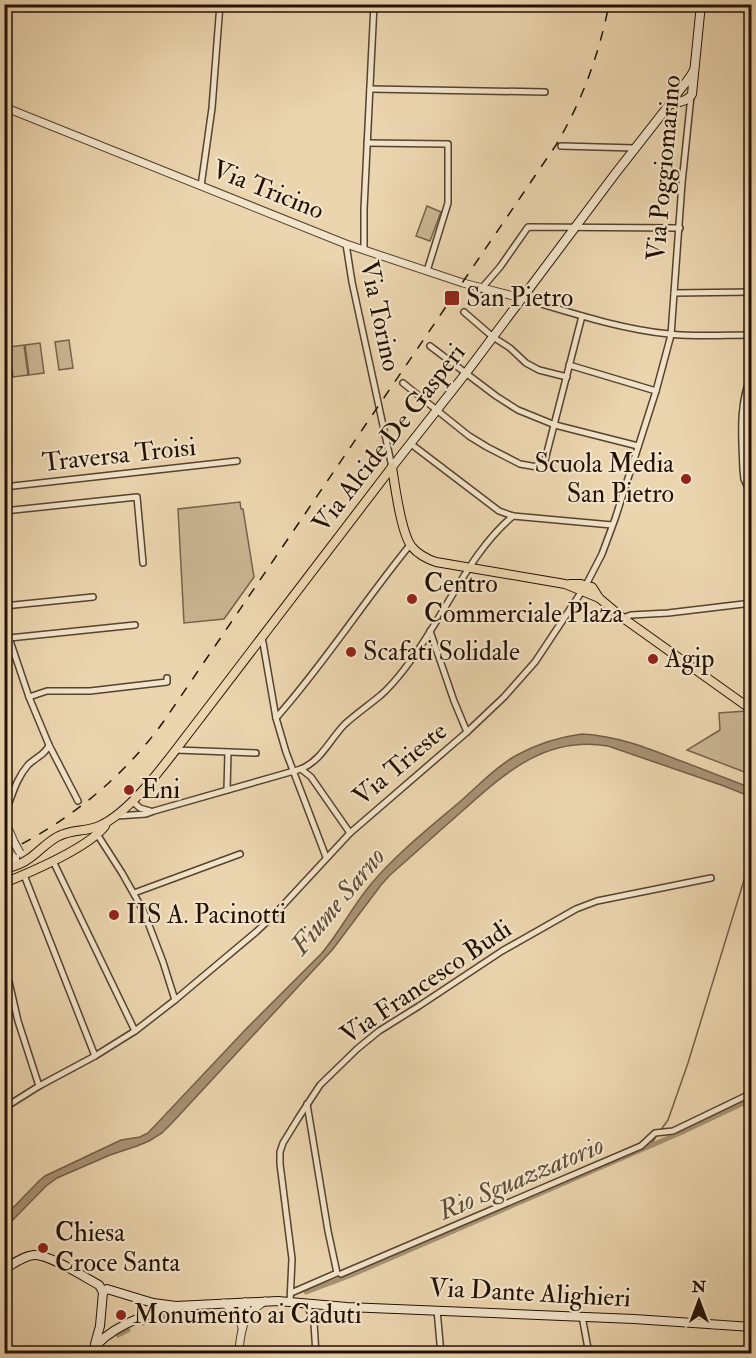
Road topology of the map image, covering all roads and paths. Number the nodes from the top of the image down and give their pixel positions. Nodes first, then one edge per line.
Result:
1 (220, 4) edge
2 (374, 4) edge
3 (701, 4) edge
4 (694, 70) junction
5 (370, 89) junction
6 (682, 89) junction
7 (545, 92) dead end
8 (690, 96) junction
9 (669, 105) junction
10 (4, 107) edge
11 (368, 143) junction
12 (561, 146) dead end
13 (635, 148) junction
14 (201, 186) junction
15 (576, 226) junction
16 (680, 228) junction
17 (346, 244) junction
18 (364, 250) junction
19 (427, 271) junction
20 (481, 289) junction
21 (751, 292) edge
22 (674, 293) junction
23 (521, 298) junction
24 (464, 312) dead end
25 (582, 316) junction
26 (671, 335) junction
27 (750, 335) edge
28 (493, 337) junction
29 (430, 346) dead end
30 (569, 365) junction
31 (466, 373) junction
32 (752, 374) edge
33 (567, 377) junction
34 (403, 382) dead end
35 (656, 391) junction
36 (438, 410) junction
37 (555, 425) junction
38 (411, 444) junction
39 (638, 446) junction
40 (237, 461) dead end
41 (392, 467) junction
42 (4, 488) edge
43 (752, 496) edge
44 (4, 511) edge
45 (499, 511) junction
46 (513, 516) junction
47 (612, 525) junction
48 (501, 526) junction
49 (410, 545) junction
50 (143, 563) dead end
51 (469, 567) junction
52 (584, 588) junction
53 (93, 597) dead end
54 (752, 603) edge
55 (4, 606) edge
56 (623, 618) junction
57 (4, 623) edge
58 (135, 625) dead end
59 (430, 631) junction
60 (262, 637) junction
61 (9, 638) junction
62 (167, 678) dead end
63 (29, 697) junction
64 (752, 710) edge
65 (276, 718) junction
66 (467, 732) junction
67 (49, 745) junction
68 (176, 750) junction
69 (228, 752) junction
70 (256, 753) dead end
71 (314, 762) junction
72 (301, 769) junction
73 (294, 770) junction
74 (311, 777) junction
75 (227, 790) junction
76 (78, 801) dead end
77 (131, 801) junction
78 (8, 808) junction
79 (154, 812) junction
80 (4, 815) edge
81 (115, 816) junction
82 (107, 822) junction
83 (6, 827) edge
84 (71, 832) junction
85 (350, 832) junction
86 (97, 834) junction
87 (10, 842) edge
88 (75, 848) junction
89 (37, 852) junction
90 (18, 854) junction
91 (240, 854) dead end
92 (326, 857) junction
93 (53, 861) junction
94 (6, 869) edge
95 (24, 875) junction
96 (711, 878) dead end
97 (4, 883) edge
98 (134, 893) junction
99 (4, 960) edge
100 (175, 1000) junction
101 (135, 1031) junction
102 (95, 1056) junction
103 (39, 1086) junction
104 (752, 1093) edge
105 (307, 1104) junction
106 (4, 1108) edge
107 (6, 1267) edge
108 (341, 1274) dead end
109 (4, 1277) edge
110 (103, 1292) junction
111 (291, 1293) junction
112 (265, 1301) junction
113 (245, 1302) junction
114 (290, 1302) junction
115 (153, 1303) junction
116 (224, 1303) junction
117 (307, 1304) junction
118 (176, 1306) junction
119 (437, 1310) junction
120 (149, 1313) junction
121 (582, 1316) junction
122 (243, 1318) junction
123 (100, 1326) junction
124 (752, 1327) edge
125 (109, 1333) junction
126 (95, 1345) junction
127 (89, 1353) edge
128 (238, 1353) edge
129 (316, 1353) edge
130 (441, 1353) edge
131 (589, 1353) edge

1 - 14 street
2 - 5 street
3 - 4 main road, Via Poggiomarino
4 - 6 main road, Via Alcide De Gasperi
4 - 8 main road, Via Poggiomarino
5 - 7 street
5 - 11 street
6 - 8 main road
6 - 8 main road
6 - 9 main road, Via Alcide De Gasperi
8 - 9 main road
8 - 16 street, Via Poggiomarino
9 - 13 main road, Via Alcide De Gasperi
10 - 14 street, Via Tricino
11 - 18 street
11 - 19 street
12 - 13 street
13 - 15 main road, Via Alcide De Gasperi
14 - 17 street, Via Tricino
15 - 16 street
15 - 20 street
15 - 23 main road, Via Alcide De Gasperi
16 - 22 street, Via Poggiomarino
17 - 18 street, Via Tricino
17 - 41 street, Via Torino
18 - 19 street, Via Tricino
19 - 20 street, Via Tricino
20 - 23 street, Via Tricino
21 - 22 street
21 - 27 street
22 - 26 street, Via Poggiomarino
23 - 25 street
23 - 28 main road, Via Alcide De Gasperi
24 - 28 street
25 - 26 street
25 - 30 street
26 - 27 street
26 - 35 street, Via Trieste
28 - 31 main road, Via Alcide De Gasperi
28 - 33 street
29 - 31 street
30 - 33 street
30 - 35 street
31 - 36 main road, Via Alcide De Gasperi
31 - 37 street
32 - 43 street
33 - 37 street
34 - 36 street
35 - 39 street, Via Trieste
36 - 37 street
36 - 38 main road, Via Alcide De Gasperi
37 - 39 street
38 - 41 main road, Via Alcide De Gasperi
38 - 45 street
39 - 47 street, Via Trieste
40 - 42 street, Traversa Troisi
41 - 49 main road
41 - 60 main road, Via Alcide De Gasperi
44 - 50 street
45 - 46 street
45 - 48 street
46 - 47 street
46 - 48 street
47 - 52 street, Via Trieste
48 - 51 street
49 - 51 main road
49 - 65 street
51 - 52 main road
51 - 59 street
52 - 56 main road
52 - 66 street, Via Trieste
53 - 55 street
54 - 56 street
56 - 64 main road
57 - 61 street
58 - 61 street
59 - 66 street
59 - 71 street
60 - 65 street
60 - 68 main road, Via Alcide De Gasperi
61 - 63 street
62 - 63 street
63 - 67 street
65 - 73 street
66 - 85 street, Via Trieste
67 - 76 street
67 - 78 street
68 - 69 street
68 - 77 main road, Via Alcide De Gasperi
69 - 70 street
69 - 75 street
71 - 72 street
71 - 74 street
72 - 73 street
72 - 74 street
73 - 75 street
73 - 92 street
74 - 85 street
75 - 79 street
77 - 79 street
77 - 81 main road, Via Alcide De Gasperi
78 - 80 street
78 - 83 street
79 - 81 street
81 - 82 main road, Via Alcide De Gasperi
82 - 84 main road, Via Alcide De Gasperi
82 - 86 main road, Via Alcide De Gasperi
83 - 87 street
84 - 88 main road
84 - 89 main road, Via Alcide De Gasperi
85 - 92 street, Via Trieste
86 - 88 main road, Via Alcide De Gasperi
86 - 98 street
87 - 90 street
88 - 93 main road, Via Alcide De Gasperi
89 - 90 street
89 - 94 main road, Via Alcide De Gasperi
90 - 94 street
91 - 98 street
92 - 100 street, Via Trieste
93 - 95 main road, Via Alcide De Gasperi
93 - 101 street
95 - 97 main road, Via Alcide De Gasperi
95 - 102 street
96 - 105 street, Via Francesco Budi
98 - 100 street
99 - 103 street
100 - 101 street, Via Trieste
101 - 102 street, Via Trieste
102 - 103 street, Via Trieste
103 - 106 street, Via Trieste
104 - 108 street
105 - 111 street, Via Francesco Budi
105 - 111 street
107 - 109 street
107 - 110 main road
110 - 115 main road
110 - 123 main road
111 - 114 street, Via Francesco Budi
112 - 113 main road, Via Dante Alighieri
112 - 114 main road, Via Dante Alighieri
112 - 122 street
113 - 116 main road, Via Dante Alighieri
113 - 122 street
114 - 117 main road, Via Dante Alighieri
115 - 118 main road
115 - 120 main road
116 - 118 main road, Via Dante Alighieri
116 - 122 street
117 - 119 main road, Via Dante Alighieri
117 - 129 street
118 - 120 main road
119 - 121 main road, Via Dante Alighieri
119 - 130 street
120 - 125 main road
121 - 124 main road, Via Dante Alighieri
121 - 131 street
122 - 128 street
123 - 125 main road
123 - 126 main road
125 - 126 main road
126 - 127 main road

